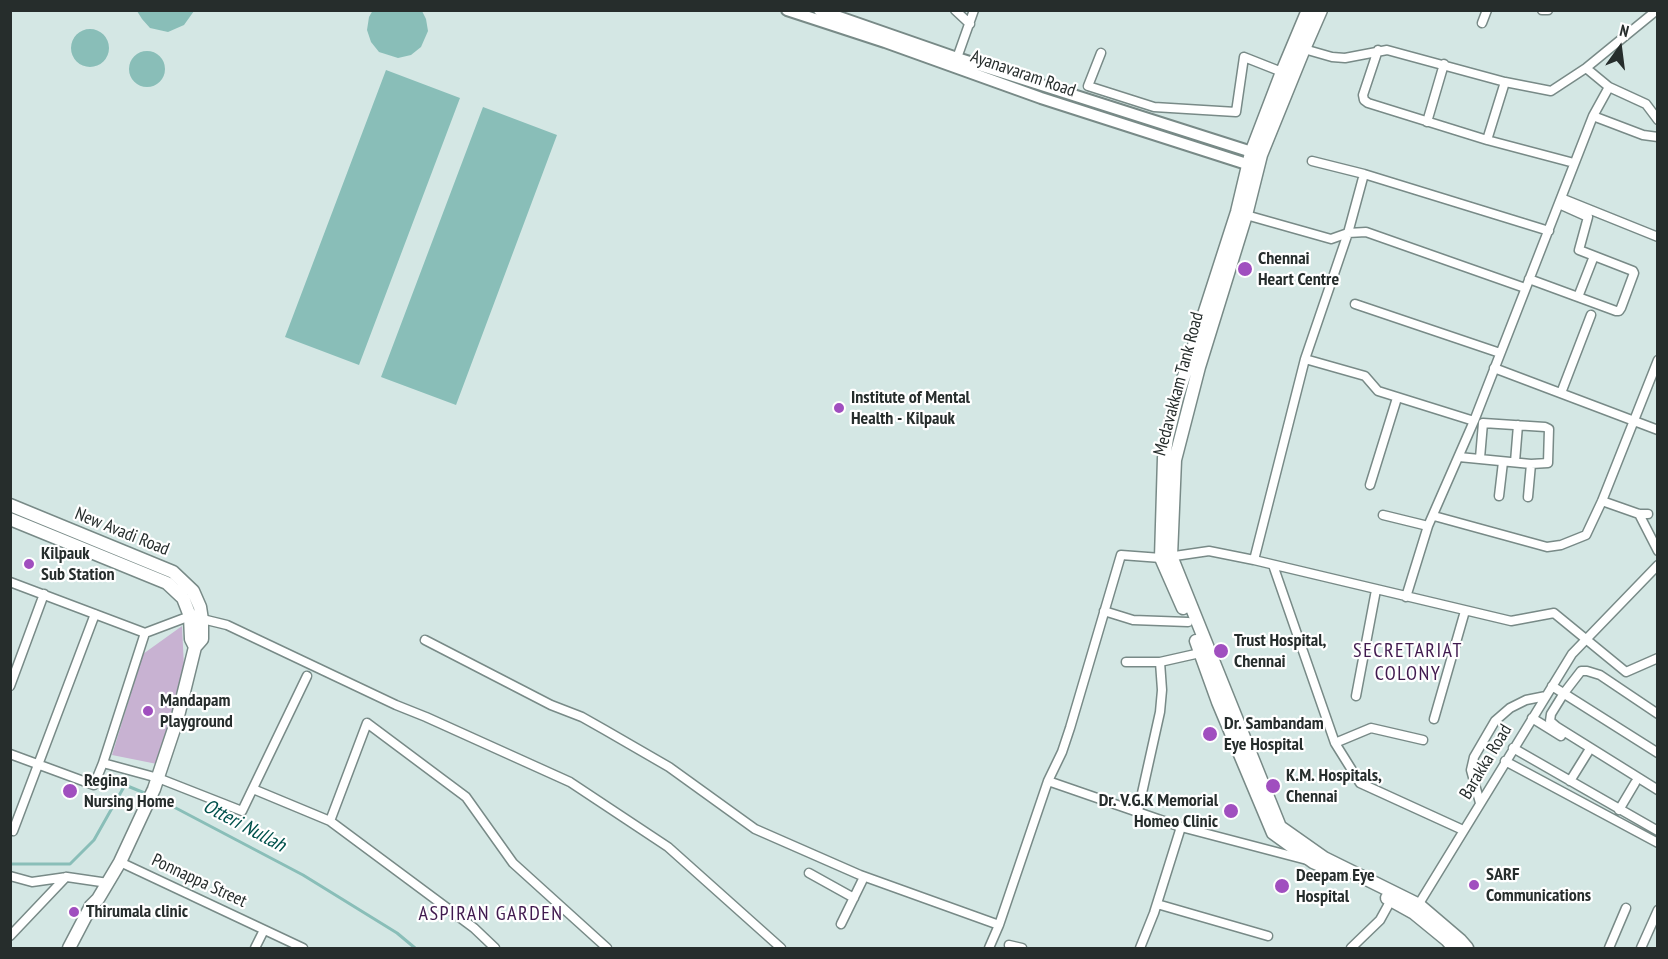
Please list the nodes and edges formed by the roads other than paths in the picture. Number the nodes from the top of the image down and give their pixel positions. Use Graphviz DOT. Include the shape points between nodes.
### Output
graph roads {
  1 [pos="787,10"];
  2 [pos="819,10"];
  3 [pos="955,10"];
  4 [pos="974,10"];
  5 [pos="1308,10"];
  6 [pos="1322,10"];
  7 [pos="1487,10"];
  8 [pos="1542,10"];
  9 [pos="1548,10"];
  10 [pos="1657,10"];
  11 [pos="1482,23"];
  12 [pos="970,24"];
  13 [pos="1304,49"];
  14 [pos="1378,50"];
  15 [pos="1101,52"];
  16 [pos="957,58"];
  17 [pos="1444,64"];
  18 [pos="1586,68"];
  19 [pos="1282,72"];
  20 [pos="1505,82"];
  21 [pos="1609,87"];
  22 [pos="1593,116"];
  23 [pos="1658,120"];
  24 [pos="1427,122"];
  25 [pos="1658,137"];
  26 [pos="1486,140"];
  27 [pos="1255,160"];
  28 [pos="1312,161"];
  29 [pos="1574,163"];
  30 [pos="1364,174"];
  31 [pos="1560,201"];
  32 [pos="1246,215"];
  33 [pos="1549,231"];
  34 [pos="1348,233"];
  35 [pos="1658,237"];
  36 [pos="1594,256"];
  37 [pos="1529,279"];
  38 [pos="1525,288"];
  39 [pos="1578,297"];
  40 [pos="1355,304"];
  41 [pos="1591,315"];
  42 [pos="1500,353"];
  43 [pos="1305,358"];
  44 [pos="1658,360"];
  45 [pos="1494,368"];
  46 [pos="1561,393"];
  47 [pos="1396,398"];
  48 [pos="1474,421"];
  49 [pos="1635,421"];
  50 [pos="1518,425"];
  51 [pos="1658,430"];
  52 [pos="1459,457"];
  53 [pos="1480,458"];
  54 [pos="1503,462"];
  55 [pos="1515,462"];
  56 [pos="1531,464"];
  57 [pos="1370,485"];
  58 [pos="1499,496"];
  59 [pos="1528,497"];
  60 [pos="1602,501"];
  61 [pos="10,505"];
  62 [pos="1383,515"];
  63 [pos="1434,516"];
  64 [pos="10,519"];
  65 [pos="1428,526"];
  66 [pos="1658,551"];
  67 [pos="1166,557"];
  68 [pos="1254,560"];
  69 [pos="1273,565"];
  70 [pos="1658,565"];
  71 [pos="10,582"];
  72 [pos="1376,590"];
  73 [pos="44,594"];
  74 [pos="1406,597"];
  75 [pos="1104,611"];
  76 [pos="1465,611"];
  77 [pos="95,614"];
  78 [pos="196,618"];
  79 [pos="1188,622"];
  80 [pos="146,633"];
  81 [pos="425,640"];
  82 [pos="1586,640"];
  83 [pos="1200,653"];
  84 [pos="1658,658"];
  85 [pos="1126,662"];
  86 [pos="1160,662"];
  87 [pos="307,676"];
  88 [pos="10,686"];
  89 [pos="1552,686"];
  90 [pos="1564,693"];
  91 [pos="1356,696"];
  92 [pos="1546,696"];
  93 [pos="1658,714"];
  94 [pos="1532,718"];
  95 [pos="1434,719"];
  96 [pos="1423,740"];
  97 [pos="1335,743"];
  98 [pos="1513,748"];
  99 [pos="1588,752"];
  100 [pos="1658,753"];
  101 [pos="10,754"];
  102 [pos="1506,761"];
  103 [pos="103,763"];
  104 [pos="40,765"];
  105 [pos="1570,781"];
  106 [pos="1048,782"];
  107 [pos="1635,783"];
  108 [pos="156,784"];
  109 [pos="253,789"];
  110 [pos="1658,790"];
  111 [pos="1658,797"];
  112 [pos="1480,803"];
  113 [pos="1619,810"];
  114 [pos="1138,811"];
  115 [pos="330,821"];
  116 [pos="1181,827"];
  117 [pos="1463,830"];
  118 [pos="14,831"];
  119 [pos="1658,831"];
  120 [pos="1658,843"];
  121 [pos="120,862"];
  122 [pos="1313,862"];
  123 [pos="809,873"];
  124 [pos="10,876"];
  125 [pos="67,877"];
  126 [pos="864,877"];
  127 [pos="108,883"];
  128 [pos="854,898"];
  129 [pos="98,899"];
  130 [pos="1391,900"];
  131 [pos="1157,904"];
  132 [pos="1626,908"];
  133 [pos="1417,909"];
  134 [pos="1658,910"];
  135 [pos="841,924"];
  136 [pos="999,925"];
  137 [pos="264,930"];
  138 [pos="10,936"];
  139 [pos="1268,936"];
  140 [pos="1009,945"];
  141 [pos="69,948"];
  142 [pos="78,948"];
  143 [pos="255,948"];
  144 [pos="303,948"];
  145 [pos="495,948"];
  146 [pos="607,948"];
  147 [pos="781,948"];
  148 [pos="989,948"];
  149 [pos="1022,948"];
  150 [pos="1140,948"];
  151 [pos="1350,948"];
  152 [pos="1454,948"];
  153 [pos="1467,948"];
  154 [pos="1609,948"];
  155 [pos="1641,948"];
  1 -- 27 [label="street, Ayanavaram Road" via="1041,98"];
  2 -- 16 [label="street, Ayanavaram Road"];
  3 -- 12 [label="street"];
  4 -- 12 [label="street"];
  5 -- 19 [label="main road, Medavakkam Tank Road"];
  6 -- 13 [label="main road, Medavakkam Tank Road"];
  7 -- 11 [label="street"];
  8 -- 9 [label="street"];
  10 -- 18 [label="street"];
  12 -- 16 [label="street"];
  13 -- 14 [label="street" via="1345,58"];
  13 -- 27 [label="main road, Medavakkam Tank Road"];
  14 -- 17 [label="street"];
  14 -- 24 [label="street" via="1364,100"];
  15 -- 19 [label="street" via="1088,86 1154,107 1236,112 1244,57"];
  16 -- 27 [label="street, Ayanavaram Road"];
  17 -- 20 [label="street"];
  17 -- 24 [label="street"];
  18 -- 20 [label="street" via="1551,91"];
  18 -- 21 [label="street"];
  19 -- 27 [label="main road, Medavakkam Tank Road"];
  20 -- 26 [label="street"];
  21 -- 22 [label="street"];
  21 -- 23 [label="street" via="1646,104"];
  22 -- 25 [label="street"];
  22 -- 29 [label="street"];
  24 -- 26 [label="street"];
  26 -- 29 [label="street"];
  27 -- 32 [label="main road, Medavakkam Tank Road"];
  27 -- 67 [label="main road, Medavakkam Tank Road" via="1167,438"];
  28 -- 30 [label="street"];
  29 -- 31 [label="street"];
  30 -- 33 [label="street"];
  30 -- 34 [label="street"];
  31 -- 33 [label="street"];
  31 -- 35 [label="street"];
  31 -- 36 [label="street" via="1588,217 1578,248"];
  32 -- 34 [label="street" via="1331,239"];
  32 -- 67 [label="main road, Medavakkam Tank Road" via="1175,460"];
  33 -- 37 [label="street"];
  34 -- 38 [label="street" via="1366,232"];
  34 -- 43 [label="street"];
  36 -- 39 [label="street"];
  36 -- 39 [label="street" via="1633,271 1621,308 1616,311"];
  37 -- 38 [label="street"];
  37 -- 39 [label="street"];
  38 -- 42 [label="street"];
  40 -- 42 [label="street"];
  41 -- 46 [label="street"];
  42 -- 45 [label="street"];
  43 -- 47 [label="street" via="1365,376 1378,391"];
  43 -- 68 [label="street"];
  44 -- 49 [label="street"];
  45 -- 46 [label="street"];
  45 -- 48 [label="street"];
  46 -- 49 [label="street"];
  47 -- 48 [label="street"];
  47 -- 57 [label="street"];
  48 -- 52 [label="street"];
  49 -- 51 [label="street"];
  49 -- 60 [label="street"];
  50 -- 53 [label="street" via="1483,423"];
  50 -- 55 [label="street"];
  50 -- 56 [label="street" via="1545,427 1550,433 1548,464"];
  52 -- 53 [label="street"];
  52 -- 63 [label="street"];
  53 -- 54 [label="street"];
  54 -- 55 [label="street"];
  54 -- 58 [label="street"];
  55 -- 56 [label="street"];
  56 -- 59 [label="street"];
  60 -- 63 [label="street" via="1586,535 1554,547"];
  60 -- 66 [label="street" via="1643,514"];
  61 -- 78 [label="main road, New Avadi Road" via="172,572 193,591 200,607"];
  62 -- 65 [label="street"];
  63 -- 65 [label="street"];
  64 -- 78 [label="main road, New Avadi Road" via="167,584 183,598"];
  65 -- 74 [label="street"];
  67 -- 68 [label="street" via="1209,551"];
  67 -- 75 [label="street" via="1121,555"];
  67 -- 79 [label="main road, Medavakkam Tank Road"];
  67 -- 133 [label="main road, Medavakkam Tank Road" via="1280,827 1324,858"];
  68 -- 69 [label="street"];
  69 -- 72 [label="street"];
  69 -- 97 [label="street"];
  70 -- 82 [label="street, Barakka Road"];
  71 -- 73 [label="street"];
  72 -- 74 [label="street"];
  72 -- 91 [label="street"];
  73 -- 77 [label="street"];
  73 -- 88 [label="street"];
  74 -- 76 [label="street"];
  75 -- 79 [label="street" via="1133,620"];
  75 -- 106 [label="street" via="1067,736"];
  76 -- 82 [label="street" via="1511,621 1554,613"];
  76 -- 95 [label="street"];
  77 -- 80 [label="street"];
  77 -- 104 [label="street"];
  78 -- 80 [label="street"];
  78 -- 108 [label="main road, New Avadi Road" via="191,639 195,647"];
  78 -- 147 [label="street" via="227,625 570,782 668,847"];
  79 -- 83 [label="main road, Medavakkam Tank Road"];
  80 -- 103 [label="street"];
  81 -- 126 [label="street" via="605,729 669,767 755,829"];
  82 -- 84 [label="street" via="1626,672"];
  82 -- 89 [label="street, Barakka Road"];
  83 -- 86 [label="street"];
  83 -- 122 [label="main road, Medavakkam Tank Road" via="1273,833"];
  85 -- 86 [label="street"];
  86 -- 114 [label="street" via="1160,712"];
  87 -- 109 [label="street"];
  89 -- 90 [label="street"];
  89 -- 92 [label="street, Barakka Road"];
  90 -- 93 [label="street" via="1581,671 1587,671 1600,675"];
  90 -- 100 [label="street"];
  90 -- 110 [label="street" via="1550,720"];
  92 -- 94 [label="street, Barakka Road"];
  92 -- 112 [label="street" via="1526,700 1495,721 1474,757 1472,770"];
  94 -- 98 [label="street, Barakka Road"];
  94 -- 99 [label="street"];
  96 -- 97 [label="street" via="1371,728"];
  97 -- 117 [label="street" via="1360,783"];
  98 -- 102 [label="street, Barakka Road"];
  98 -- 105 [label="street"];
  99 -- 105 [label="street"];
  99 -- 107 [label="street"];
  101 -- 104 [label="street"];
  102 -- 112 [label="street, Barakka Road"];
  102 -- 120 [label="street"];
  103 -- 104 [label="street" via="94,785"];
  103 -- 108 [label="street"];
  104 -- 118 [label="street"];
  105 -- 113 [label="street"];
  106 -- 114 [label="street"];
  106 -- 136 [label="street"];
  107 -- 111 [label="street"];
  107 -- 113 [label="street"];
  108 -- 109 [label="street" via="242,811"];
  108 -- 121 [label="main road, New Avadi Road"];
  109 -- 115 [label="street"];
  112 -- 117 [label="street, Barakka Road"];
  113 -- 119 [label="street"];
  114 -- 116 [label="street"];
  115 -- 145 [label="street" via="474,928"];
  115 -- 146 [label="street" via="367,723 466,797 513,863"];
  116 -- 122 [label="street"];
  116 -- 131 [label="street"];
  117 -- 133 [label="street, Barakka Road"];
  121 -- 127 [label="main road, New Avadi Road"];
  121 -- 137 [label="street, Ponnappa Street"];
  122 -- 130 [label="main road, Medavakkam Tank Road"];
  123 -- 128 [label="street"];
  124 -- 125 [label="street" via="32,882"];
  125 -- 127 [label="street"];
  125 -- 138 [label="street"];
  126 -- 128 [label="street"];
  126 -- 136 [label="street"];
  127 -- 129 [label="main road, New Avadi Road"];
  128 -- 135 [label="street"];
  129 -- 141 [label="main road, New Avadi Road"];
  129 -- 142 [label="main road, New Avadi Road"];
  130 -- 133 [label="main road, Medavakkam Tank Road"];
  130 -- 151 [label="street" via="1380,920"];
  131 -- 139 [label="street"];
  131 -- 150 [label="street"];
  132 -- 154 [label="street"];
  133 -- 152 [label="main road, Medavakkam Tank Road"];
  133 -- 153 [label="main road, Medavakkam Tank Road"];
  134 -- 155 [label="street"];
  136 -- 148 [label="street"];
  137 -- 143 [label="street"];
  137 -- 144 [label="street, Ponnappa Street"];
  140 -- 149 [label="street"];
}
